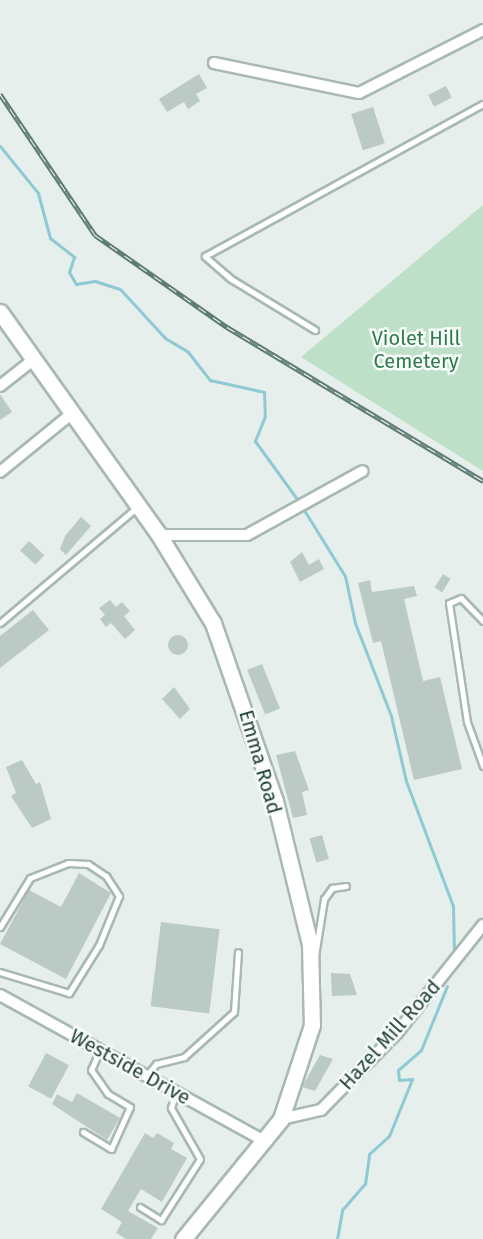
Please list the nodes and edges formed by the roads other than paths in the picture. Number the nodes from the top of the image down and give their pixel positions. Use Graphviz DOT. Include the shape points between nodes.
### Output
graph roads {
  1 [pos="483,30"];
  2 [pos="214,63"];
  3 [pos="483,104"];
  4 [pos="0,312"];
  5 [pos="315,330"];
  6 [pos="33,360"];
  7 [pos="0,386"];
  8 [pos="71,414"];
  9 [pos="363,471"];
  10 [pos="0,472"];
  11 [pos="139,506"];
  12 [pos="159,535"];
  13 [pos="483,621"];
  14 [pos="0,623"];
  15 [pos="483,766"];
  16 [pos="346,886"];
  17 [pos="483,926"];
  18 [pos="0,927"];
  19 [pos="238,952"];
  20 [pos="311,959"];
  21 [pos="0,972"];
  22 [pos="0,995"];
  23 [pos="100,1050"];
  24 [pos="146,1076"];
  25 [pos="176,1092"];
  26 [pos="281,1119"];
  27 [pos="83,1131"];
  28 [pos="261,1139"];
  29 [pos="140,1207"];
  30 [pos="183,1239"];
  1 -- 2 [label="street" via="359,93"];
  3 -- 5 [label="lane" via="205,256 231,279"];
  4 -- 6 [label="street, Emma Road"];
  6 -- 7 [label="street"];
  6 -- 8 [label="street, Emma Road"];
  8 -- 10 [label="street"];
  8 -- 11 [label="street, Emma Road"];
  9 -- 12 [label="street" via="247,535"];
  11 -- 12 [label="street, Emma Road"];
  11 -- 14 [label="lane"];
  12 -- 20 [label="street, Emma Road" via="213,623 238,685 274,801"];
  13 -- 15 [label="lane" via="461,598 448,603 466,722"];
  16 -- 20 [label="lane" via="327,892 320,945"];
  17 -- 26 [label="street, Hazel Mill Road" via="397,1033 321,1110"];
  18 -- 21 [label="lane" via="30,878 68,863 88,864 106,876 118,896 99,945 69,993"];
  19 -- 24 [label="lane" via="234,1011 184,1057 156,1064"];
  20 -- 26 [label="street, Emma Road" via="312,1025"];
  22 -- 23 [label="street, Westside Drive"];
  23 -- 24 [label="street, Westside Drive"];
  23 -- 27 [label="lane" via="91,1070 108,1094 130,1107 111,1149"];
  24 -- 25 [label="street, Westside Drive"];
  25 -- 28 [label="street, Westside Drive"];
  25 -- 29 [label="lane" via="171,1108 200,1159 161,1220"];
  26 -- 28 [label="street, Emma Road"];
  28 -- 30 [label="street, Emma Road"];
}
